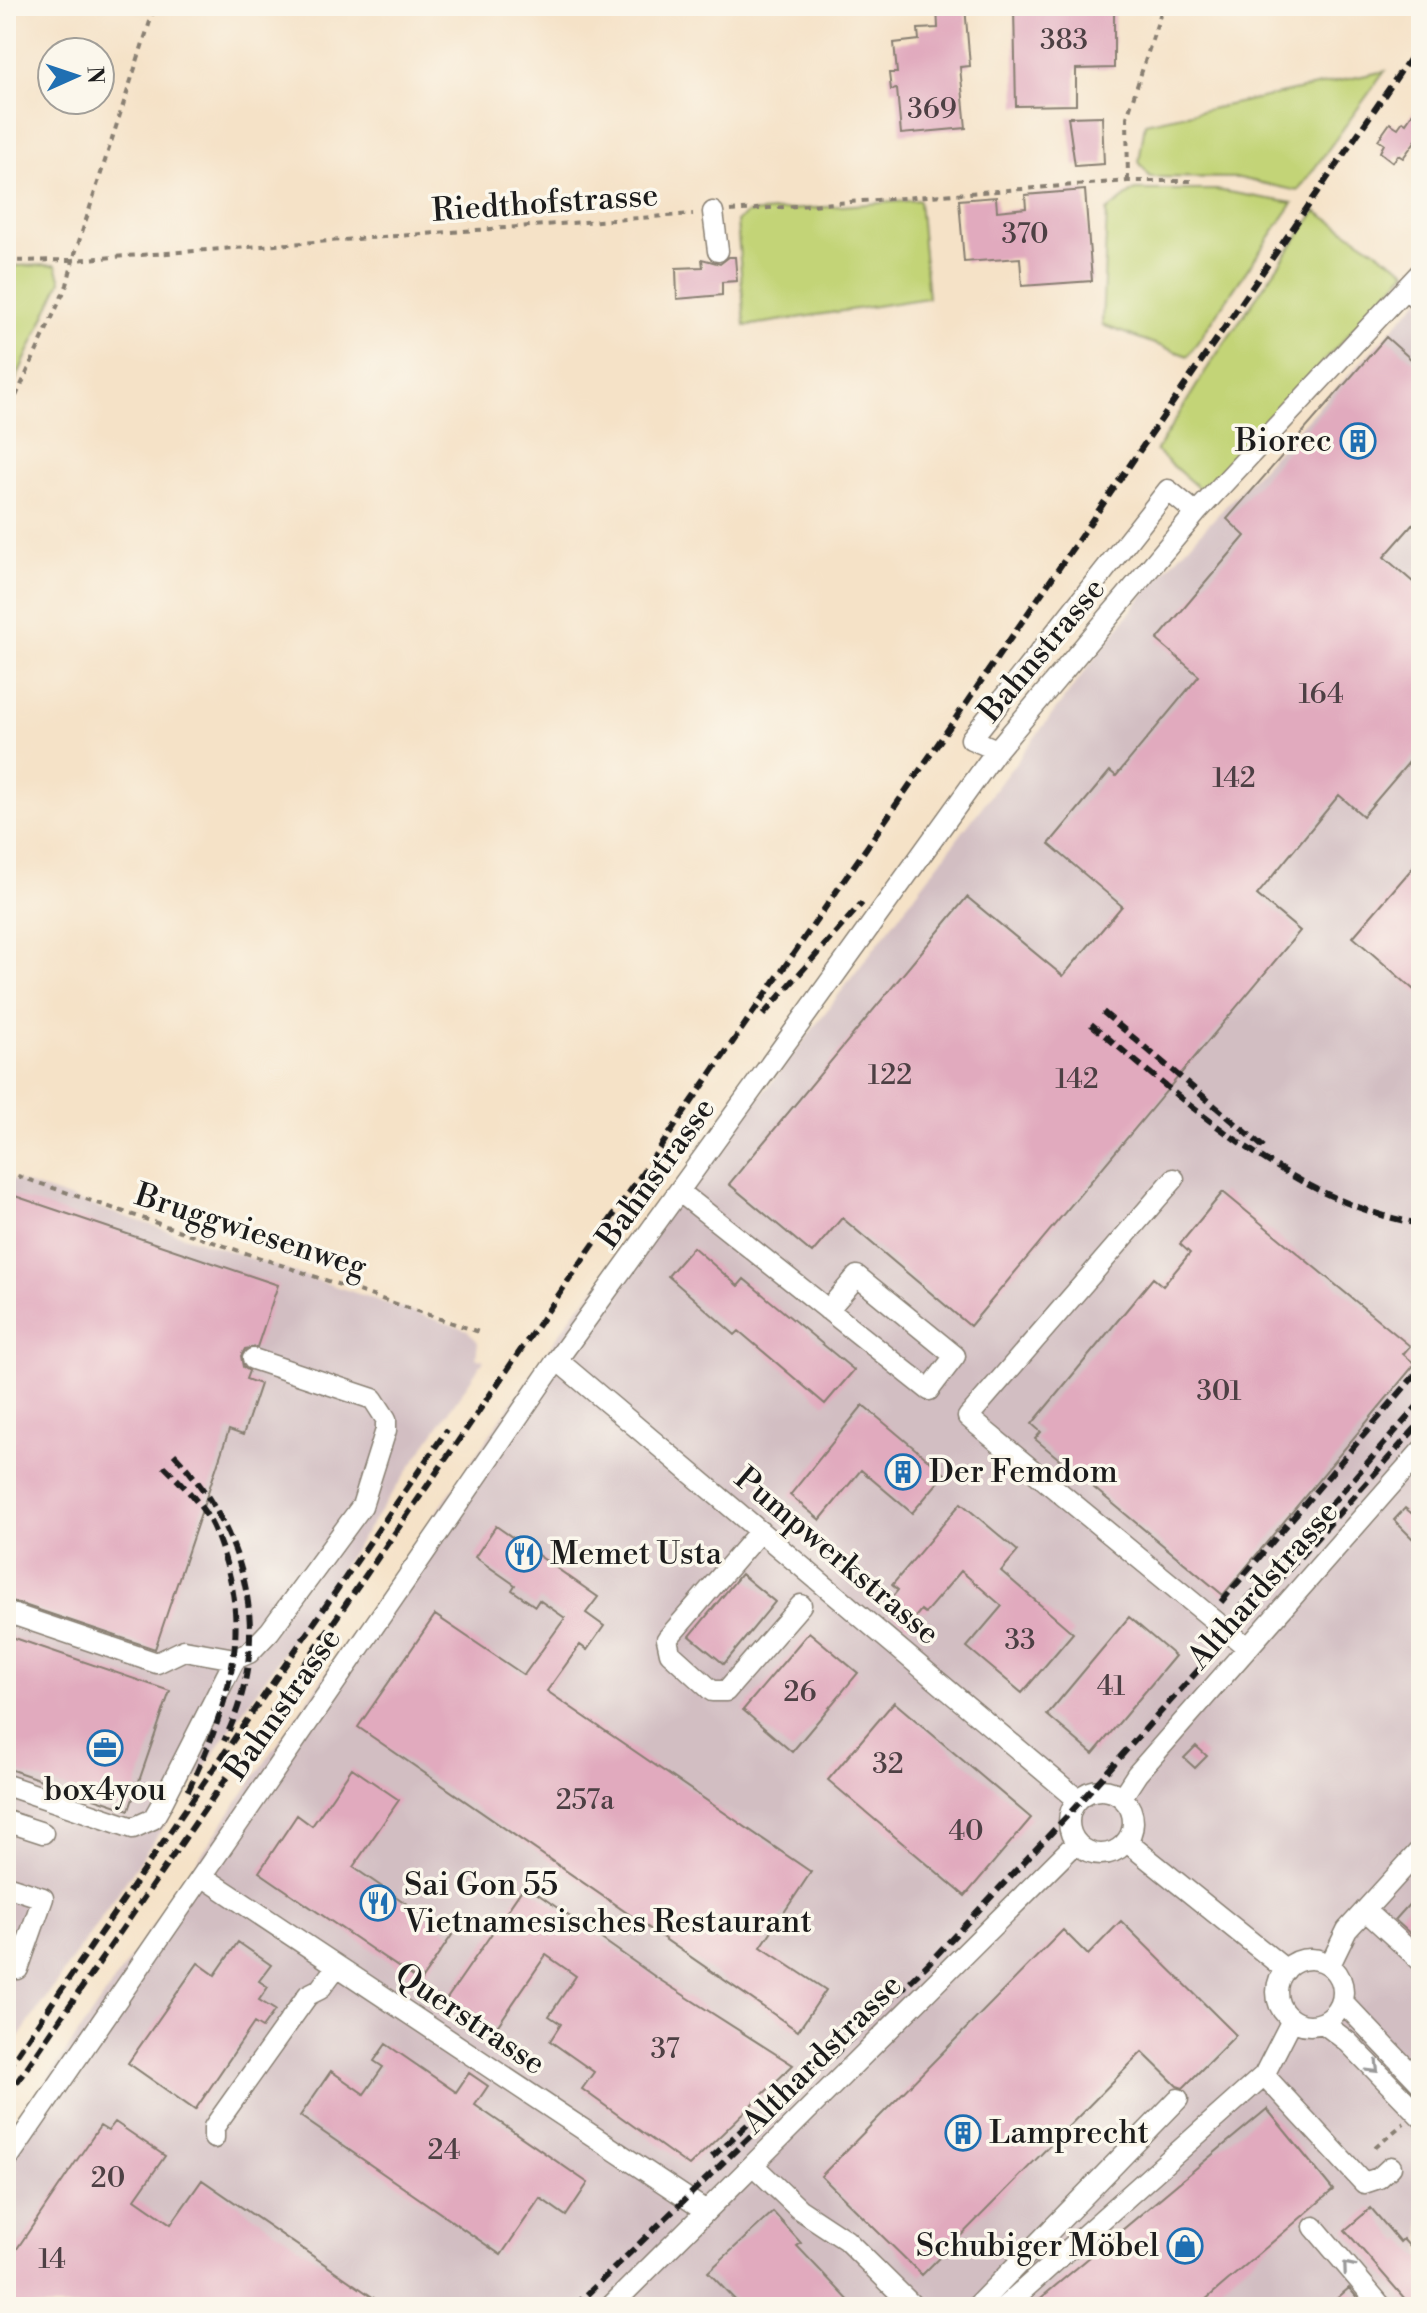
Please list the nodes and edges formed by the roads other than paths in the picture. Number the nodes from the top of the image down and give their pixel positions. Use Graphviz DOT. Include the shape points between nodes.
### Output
graph roads {
  1 [pos="713,212"];
  2 [pos="718,251"];
  3 [pos="1421,272"];
  4 [pos="1406,288"];
  5 [pos="1421,303"];
  6 [pos="1196,513"];
  7 [pos="997,750"];
  8 [pos="1174,1179"];
  9 [pos="680,1192"];
  10 [pos="828,1310"];
  11 [pos="253,1359"];
  12 [pos="557,1360"];
  13 [pos="1421,1451"];
  14 [pos="760,1531"];
  15 [pos="801,1605"];
  16 [pos="6,1612"];
  17 [pos="1248,1648"];
  18 [pos="235,1659"];
  19 [pos="6,1785"];
  20 [pos="1122,1797"];
  21 [pos="1077,1799"];
  22 [pos="6,1821"];
  23 [pos="43,1833"];
  24 [pos="1127,1842"];
  25 [pos="1076,1843"];
  26 [pos="1421,1849"];
  27 [pos="202,1876"];
  28 [pos="6,1886"];
  29 [pos="1365,1910"];
  30 [pos="1421,1961"];
  31 [pos="1330,1965"];
  32 [pos="337,1966"];
  33 [pos="12,1967"];
  34 [pos="1286,1970"];
  35 [pos="1342,2001"];
  36 [pos="1292,2020"];
  37 [pos="1323,2023"];
  38 [pos="1264,2075"];
  39 [pos="1421,2084"];
  40 [pos="1178,2099"];
  41 [pos="1414,2119"];
  42 [pos="214,2138"];
  43 [pos="6,2161"];
  44 [pos="753,2165"];
  45 [pos="1391,2167"];
  46 [pos="706,2211"];
  47 [pos="1314,2227"];
  48 [pos="618,2304"];
  49 [pos="914,2307"];
  50 [pos="976,2307"];
  51 [pos="1004,2307"];
  52 [pos="1382,2307"];
  1 -- 2 [label="street"];
  3 -- 4 [label="street, Bahnstrasse"];
  4 -- 5 [label="street"];
  4 -- 6 [label="street, Bahnstrasse"];
  6 -- 7 [label="street, Bahnstrasse"];
  6 -- 7 [label="street" via="1168,490 971,739"];
  7 -- 9 [label="street, Bahnstrasse"];
  8 -- 17 [label="street" via="968,1417"];
  9 -- 10 [label="street"];
  9 -- 12 [label="street, Bahnstrasse"];
  10 -- 10 [label="street" via="929,1390 955,1356 857,1276"];
  11 -- 18 [label="street" via="373,1399 386,1419 386,1430 362,1506 270,1631 249,1653"];
  12 -- 14 [label="street, Pumpwerkstrasse"];
  12 -- 27 [label="street, Bahnstrasse"];
  13 -- 17 [label="street, Althardstrasse"];
  14 -- 15 [label="street" via="667,1639 670,1653 712,1691 726,1691"];
  14 -- 21 [label="street, Pumpwerkstrasse"];
  16 -- 18 [label="street" via="157,1663 184,1650"];
  17 -- 20 [label="street, Althardstrasse"];
  18 -- 19 [label="street" via="161,1805 144,1826 133,1828"];
  20 -- 21 [label="street" via="1098,1789"];
  20 -- 24 [label="street" via="1133,1814"];
  21 -- 25 [label="street" via="1069,1824"];
  22 -- 23 [label="street"];
  24 -- 25 [label="street" via="1101,1854"];
  24 -- 34 [label="street"];
  25 -- 44 [label="street, Althardstrasse"];
  26 -- 29 [label="street"];
  27 -- 32 [label="street, Querstrasse"];
  27 -- 43 [label="street, Bahnstrasse"];
  28 -- 33 [label="street" via="43,1898"];
  29 -- 30 [label="street"];
  29 -- 31 [label="street" via="1339,1941"];
  31 -- 34 [label="street" via="1307,1959"];
  31 -- 35 [label="street" via="1342,1981"];
  32 -- 42 [label="street" via="299,2007 214,2127"];
  32 -- 46 [label="street, Querstrasse"];
  34 -- 36 [label="street" via="1277,1991"];
  35 -- 37 [label="street"];
  35 -- 39 [label="street"];
  36 -- 37 [label="street"];
  36 -- 38 [label="street"];
  37 -- 41 [label="street, one-way" via="1348,2042"];
  38 -- 45 [label="street" via="1364,2183"];
  38 -- 51 [label="street"];
  40 -- 50 [label="street"];
  44 -- 46 [label="street, Althardstrasse"];
  44 -- 49 [label="street" via="799,2209 846,2240"];
  46 -- 48 [label="street, Althardstrasse"];
  52 -- 47 [label="street, one-way"];
}
